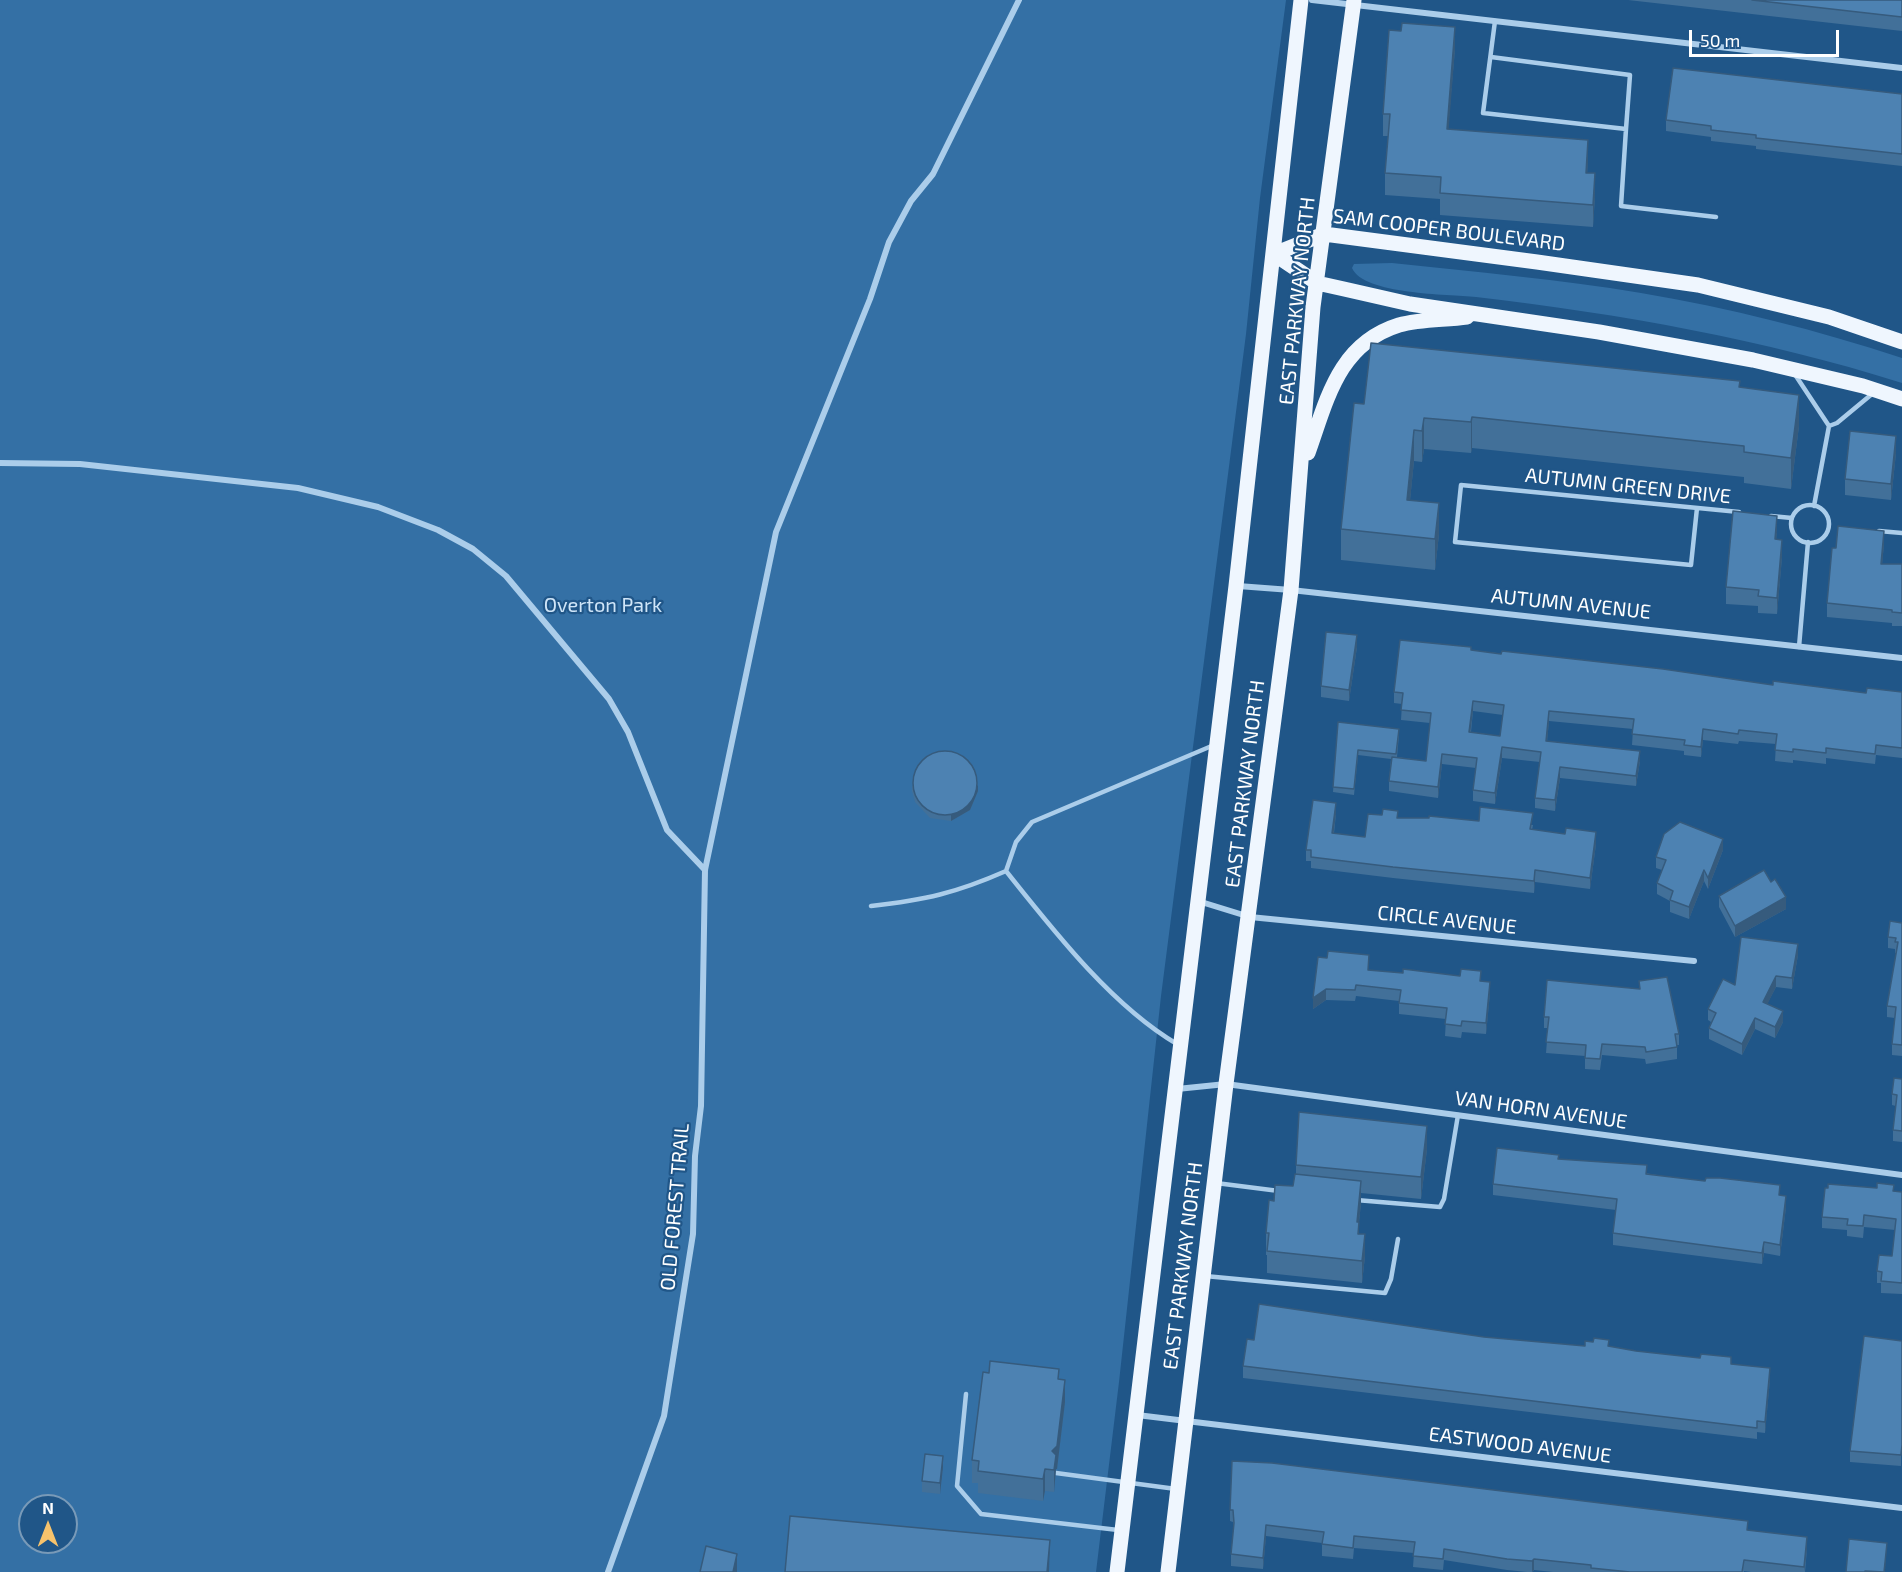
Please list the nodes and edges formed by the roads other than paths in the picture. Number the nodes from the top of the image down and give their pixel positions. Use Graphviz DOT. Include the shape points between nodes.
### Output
graph roads {
  1 [pos="1019,0"];
  2 [pos="1301,0"];
  3 [pos="1312,0"];
  4 [pos="1353,2"];
  5 [pos="1495,21"];
  6 [pos="1491,57"];
  7 [pos="1902,68"];
  8 [pos="1626,129"];
  9 [pos="1716,217"];
  10 [pos="1324,234"];
  11 [pos="1274,254"];
  12 [pos="1317,282"];
  13 [pos="1488,315"];
  14 [pos="1902,342"];
  15 [pos="1791,369"];
  16 [pos="1877,390"];
  17 [pos="1902,399"];
  18 [pos="1829,426"];
  19 [pos="0,463"];
  20 [pos="1301,473"];
  21 [pos="1814,506"];
  22 [pos="1697,508"];
  23 [pos="1744,513"];
  24 [pos="1768,515"];
  25 [pos="1792,518"];
  26 [pos="1829,526"];
  27 [pos="1839,527"];
  28 [pos="1871,530"];
  29 [pos="1902,533"];
  30 [pos="1808,542"];
  31 [pos="1236,586"];
  32 [pos="1291,590"];
  33 [pos="1799,647"];
  34 [pos="1902,658"];
  35 [pos="1216,744"];
  36 [pos="705,870"];
  37 [pos="1006,871"];
  38 [pos="1197,901"];
  39 [pos="870,906"];
  40 [pos="1250,916"];
  41 [pos="1694,961"];
  42 [pos="1180,1046"];
  43 [pos="1226,1084"];
  44 [pos="1174,1089"];
  45 [pos="1458,1115"];
  46 [pos="1902,1175"];
  47 [pos="1214,1183"];
  48 [pos="1287,1191"];
  49 [pos="1345,1198"];
  50 [pos="1398,1239"];
  51 [pos="1202,1275"];
  52 [pos="966,1394"];
  53 [pos="1134,1414"];
  54 [pos="1185,1421"];
  55 [pos="1056,1473"];
  56 [pos="1126,1483"];
  57 [pos="1178,1489"];
  58 [pos="1902,1508"];
  59 [pos="1121,1530"];
  60 [pos="608,1572"];
  61 [pos="1117,1572"];
  62 [pos="1168,1572"];
  1 -- 36 [label="street, OLD FOREST TRAIL" via="933,174 911,201 888,242 870,299 776,532"];
  2 -- 11 [label="main road, EAST PARKWAY NORTH"];
  3 -- 4 [label="street"];
  4 -- 5 [label="street"];
  4 -- 10 [label="main road, EAST PARKWAY NORTH"];
  5 -- 6 [label="lane"];
  5 -- 7 [label="street"];
  6 -- 8 [label="lane" via="1630,75"];
  6 -- 8 [label="lane" via="1484,112"];
  8 -- 9 [label="lane" via="1621,206"];
  10 -- 11 [label="main road, SAM COOPER BOULEVARD"];
  10 -- 12 [label="main road, EAST PARKWAY NORTH"];
  10 -- 14 [label="main road, SAM COOPER BOULEVARD" via="1698,285 1829,317"];
  11 -- 12 [label="main road"];
  11 -- 31 [label="main road, EAST PARKWAY NORTH"];
  12 -- 13 [label="main road" via="1410,304"];
  12 -- 20 [label="main road, EAST PARKWAY NORTH"];
  13 -- 15 [label="main road"];
  13 -- 20 [label="main road" via="1400,325 1368,338 1346,360 1330,391"];
  15 -- 16 [label="main road"];
  15 -- 18 [label="lane"];
  16 -- 17 [label="main road"];
  16 -- 18 [label="lane"];
  18 -- 21 [label="lane"];
  19 -- 36 [label="street" via="124,468 298,488 378,507 438,530 473,549 506,576 609,699 628,732 667,830"];
  20 -- 32 [label="main road, EAST PARKWAY NORTH"];
  21 -- 25 [label="lane" via="1799,508"];
  21 -- 26 [label="lane" via="1826,514"];
  22 -- 22 [label="lane, AUTUMN GREEN DRIVE" via="1691,565 1455,542 1461,485"];
  22 -- 23 [label="lane, AUTUMN GREEN DRIVE"];
  24 -- 25 [label="lane"];
  25 -- 30 [label="lane" via="1795,535"];
  26 -- 27 [label="lane"];
  26 -- 30 [label="lane" via="1823,538"];
  28 -- 29 [label="lane"];
  30 -- 33 [label="lane"];
  31 -- 32 [label="street, AUTUMN AVENUE"];
  31 -- 35 [label="main road, EAST PARKWAY NORTH"];
  32 -- 33 [label="street, AUTUMN AVENUE"];
  32 -- 40 [label="main road, EAST PARKWAY NORTH"];
  33 -- 34 [label="street, AUTUMN AVENUE"];
  35 -- 37 [label="lane" via="1032,822 1016,842"];
  35 -- 38 [label="main road, EAST PARKWAY NORTH"];
  36 -- 60 [label="street, OLD FOREST TRAIL" via="701,1106 693,1234 664,1416"];
  37 -- 39 [label="lane" via="960,891"];
  37 -- 42 [label="lane" via="1102,982 1161,1035"];
  38 -- 40 [label="street, CIRCLE AVENUE"];
  38 -- 42 [label="main road, EAST PARKWAY NORTH"];
  40 -- 41 [label="street, CIRCLE AVENUE"];
  40 -- 43 [label="main road, EAST PARKWAY NORTH"];
  42 -- 44 [label="main road, EAST PARKWAY NORTH"];
  43 -- 44 [label="street, VAN HORN AVENUE"];
  43 -- 45 [label="street, VAN HORN AVENUE"];
  43 -- 47 [label="main road, EAST PARKWAY NORTH"];
  44 -- 53 [label="main road, EAST PARKWAY NORTH"];
  45 -- 46 [label="street, VAN HORN AVENUE"];
  45 -- 49 [label="lane" via="1440,1207"];
  47 -- 48 [label="lane"];
  47 -- 51 [label="main road, EAST PARKWAY NORTH"];
  50 -- 51 [label="lane" via="1385,1293"];
  51 -- 54 [label="main road, EAST PARKWAY NORTH"];
  52 -- 59 [label="lane" via="957,1485 981,1514"];
  53 -- 54 [label="street, EASTWOOD AVENUE"];
  53 -- 56 [label="main road, EAST PARKWAY NORTH"];
  54 -- 57 [label="main road, EAST PARKWAY NORTH"];
  54 -- 58 [label="street, EASTWOOD AVENUE"];
  55 -- 56 [label="lane"];
  56 -- 57 [label="lane"];
  56 -- 59 [label="main road, EAST PARKWAY NORTH"];
  57 -- 62 [label="main road, EAST PARKWAY NORTH"];
  59 -- 61 [label="main road, EAST PARKWAY NORTH"];
}
